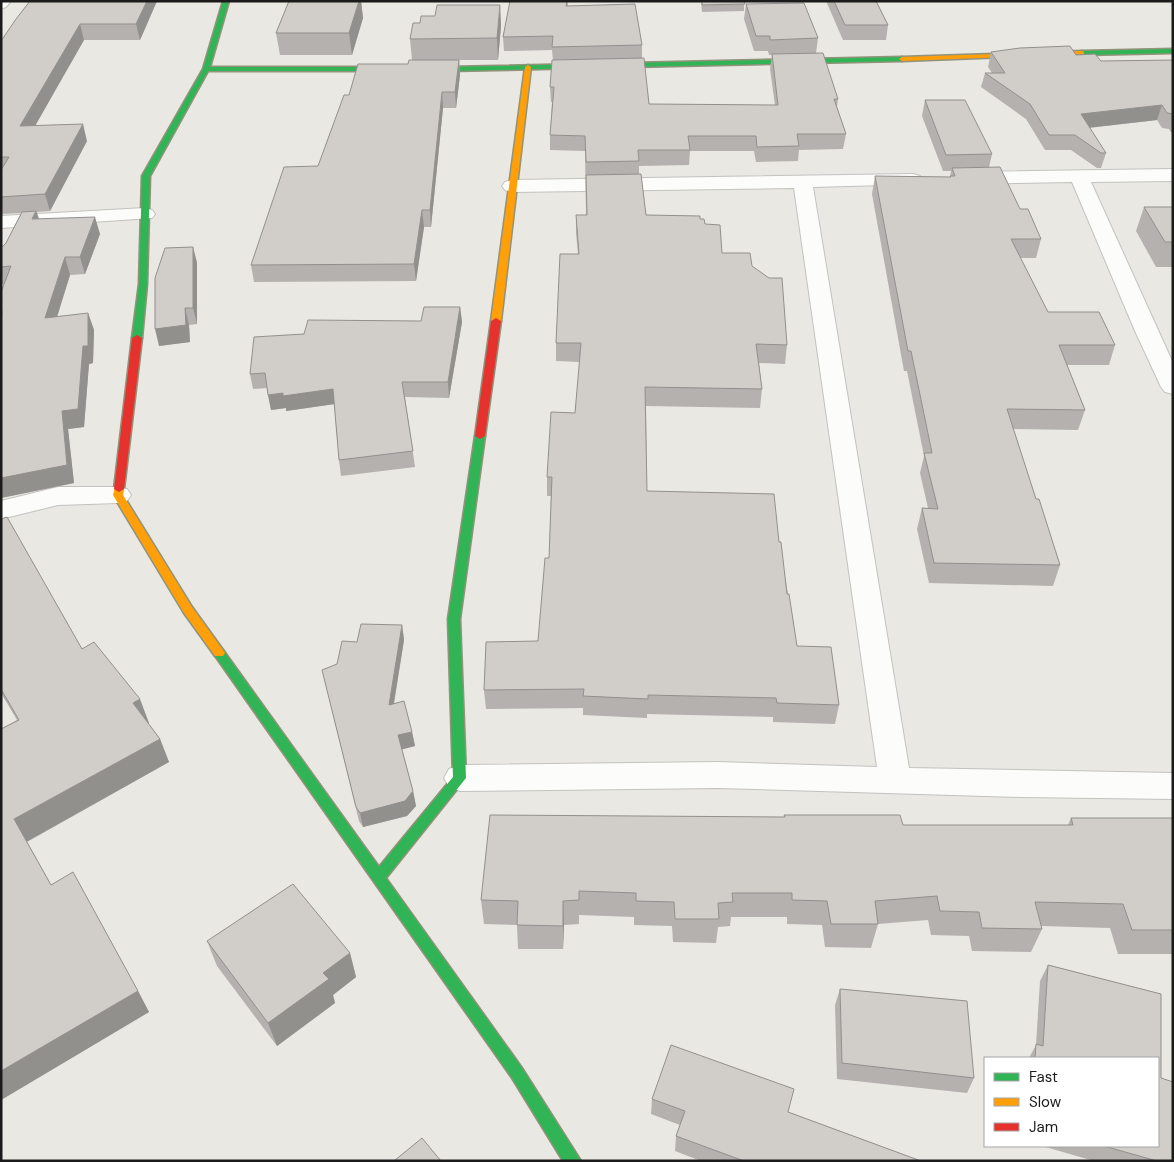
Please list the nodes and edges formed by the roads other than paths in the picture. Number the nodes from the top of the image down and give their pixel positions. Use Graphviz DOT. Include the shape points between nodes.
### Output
graph roads {
  1 [pos="226,1"];
  2 [pos="1173,51"];
  3 [pos="528,67"];
  4 [pos="206,69"];
  5 [pos="1173,175"];
  6 [pos="1079,176"];
  7 [pos="931,179"];
  8 [pos="951,179"];
  9 [pos="803,182"];
  10 [pos="512,186"];
  11 [pos="146,214"];
  12 [pos="9,230"];
  13 [pos="1173,387"];
  14 [pos="118,495"];
  15 [pos="1,510"];
  16 [pos="460,778"];
  17 [pos="895,780"];
  18 [pos="1173,786"];
  19 [pos="378,878"];
  20 [pos="573,1161"];
  1 -- 4 [label="street"];
  2 -- 3 [label="street"];
  3 -- 4 [label="street"];
  3 -- 10 [label="street"];
  4 -- 11 [label="street" via="146,176"];
  5 -- 6 [label="street"];
  6 -- 8 [label="street"];
  6 -- 13 [label="street"];
  7 -- 9 [label="street"];
  9 -- 10 [label="street"];
  9 -- 17 [label="street"];
  10 -- 16 [label="street" via="454,618"];
  11 -- 12 [label="street"];
  11 -- 14 [label="street" via="142,284"];
  14 -- 15 [label="street" via="58,496"];
  14 -- 19 [label="street" via="188,610"];
  16 -- 17 [label="street" via="718,775"];
  16 -- 19 [label="street"];
  17 -- 18 [label="street"];
  19 -- 20 [label="street" via="517,1073"];
}
